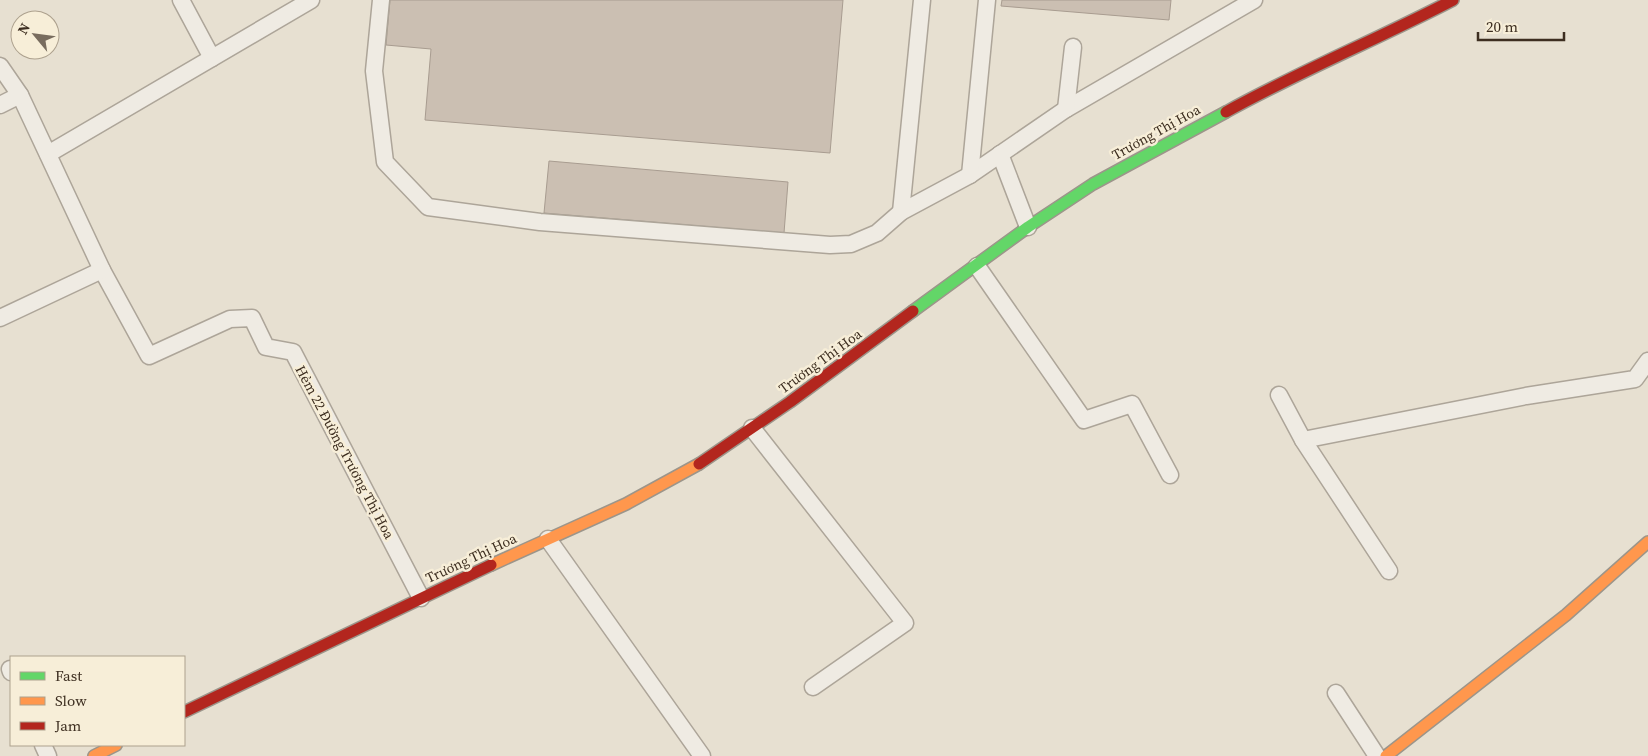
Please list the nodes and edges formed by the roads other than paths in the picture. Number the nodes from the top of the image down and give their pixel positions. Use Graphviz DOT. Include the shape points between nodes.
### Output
graph roads {
  1 [pos="181,0"];
  2 [pos="311,0"];
  3 [pos="382,0"];
  4 [pos="922,0"];
  5 [pos="987,0"];
  6 [pos="1254,0"];
  7 [pos="1454,0"];
  8 [pos="1073,47"];
  9 [pos="212,58"];
  10 [pos="0,66"];
  11 [pos="20,95"];
  12 [pos="0,105"];
  13 [pos="1066,109"];
  14 [pos="48,154"];
  15 [pos="1000,154"];
  16 [pos="970,174"];
  17 [pos="901,212"];
  18 [pos="1028,227"];
  19 [pos="977,266"];
  20 [pos="102,270"];
  21 [pos="0,318"];
  22 [pos="1648,361"];
  23 [pos="1278,395"];
  24 [pos="752,428"];
  25 [pos="1303,440"];
  26 [pos="1170,475"];
  27 [pos="548,539"];
  28 [pos="1648,542"];
  29 [pos="1389,571"];
  30 [pos="421,598"];
  31 [pos="813,687"];
  32 [pos="1336,693"];
  33 [pos="185,712"];
  34 [pos="114,746"];
  35 [pos="94,756"];
  36 [pos="702,756"];
  37 [pos="1377,756"];
  38 [pos="1386,756"];
  1 -- 9 [label="lane"];
  2 -- 9 [label="lane"];
  3 -- 17 [label="lane" via="374,71 385,162 428,207 540,222 830,245 851,244 877,233"];
  4 -- 17 [label="lane"];
  5 -- 16 [label="lane"];
  6 -- 13 [label="lane"];
  7 -- 18 [label="street, Trương Thị Hoa" via="1263,91 1092,184"];
  8 -- 13 [label="lane"];
  9 -- 14 [label="lane"];
  10 -- 11 [label="lane"];
  11 -- 12 [label="lane"];
  11 -- 14 [label="lane"];
  13 -- 15 [label="lane"];
  14 -- 20 [label="lane"];
  15 -- 16 [label="lane"];
  15 -- 18 [label="lane"];
  16 -- 17 [label="lane"];
  18 -- 19 [label="street, Trương Thị Hoa"];
  19 -- 24 [label="street, Trương Thị Hoa"];
  19 -- 26 [label="lane" via="1084,420 1132,404"];
  20 -- 21 [label="lane"];
  20 -- 30 [label="lane, Hẻm 22 Đường Trương Thị Hoa" via="149,356 230,319 252,318 266,347 293,352"];
  22 -- 25 [label="lane" via="1635,379 1526,396"];
  23 -- 25 [label="lane"];
  24 -- 27 [label="street, Trương Thị Hoa" via="651,491"];
  24 -- 31 [label="lane" via="905,623"];
  25 -- 29 [label="lane"];
  27 -- 30 [label="street, Trương Thị Hoa"];
  27 -- 36 [label="lane"];
  28 -- 38 [label="street" via="1566,615"];
  30 -- 33 [label="street, Trương Thị Hoa"];
  32 -- 37 [label="lane"];
  34 -- 35 [label="street"];
}
